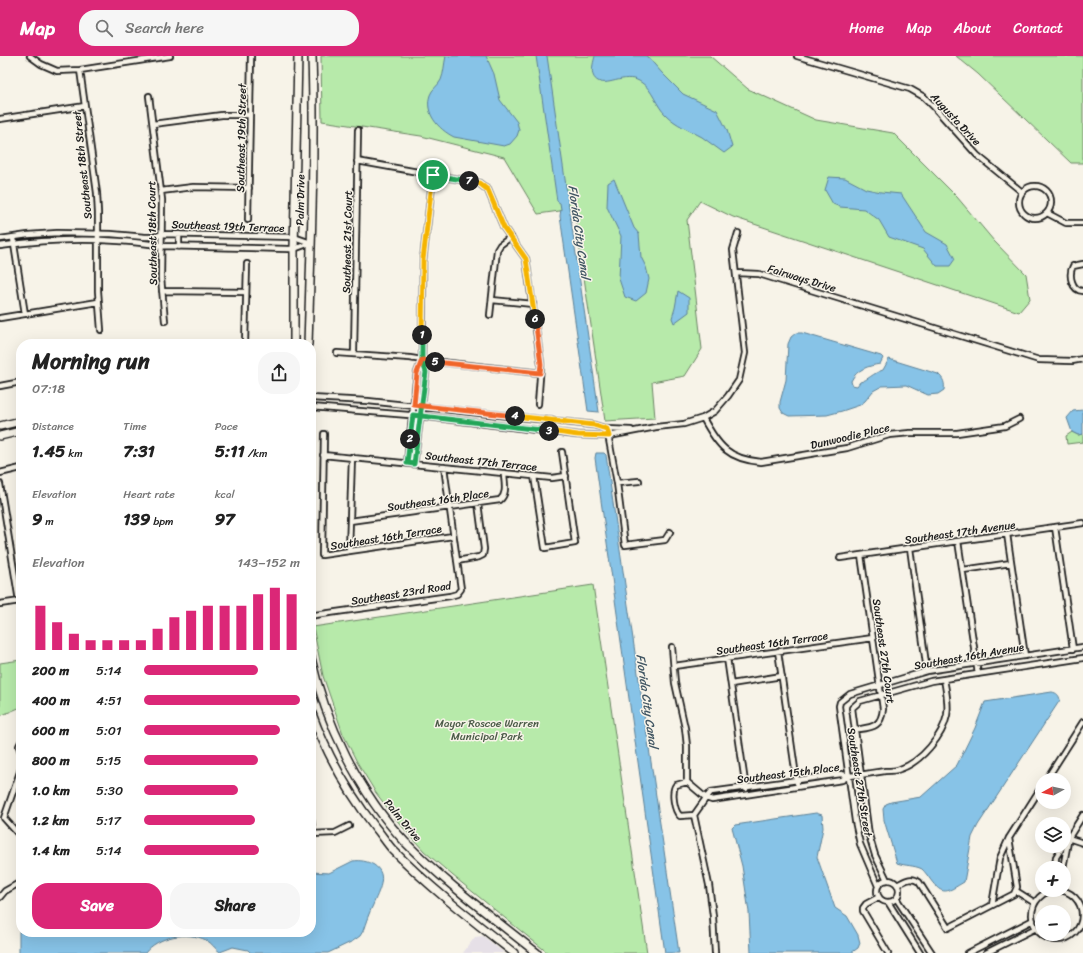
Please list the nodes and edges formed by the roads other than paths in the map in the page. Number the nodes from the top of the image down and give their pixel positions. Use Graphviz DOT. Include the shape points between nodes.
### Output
graph roads {
  1 [pos="30,56"];
  2 [pos="170,56"];
  3 [pos="251,56"];
  4 [pos="298,56"];
  5 [pos="312,56"];
  6 [pos="798,56"];
  7 [pos="80,70"];
  8 [pos="149,96"];
  9 [pos="85,106"];
  10 [pos="250,115"];
  11 [pos="0,119"];
  12 [pos="153,124"];
  13 [pos="358,130"];
  14 [pos="357,161"];
  15 [pos="433,175"];
  16 [pos="249,188"];
  17 [pos="161,191"];
  18 [pos="1022,192"];
  19 [pos="1047,212"];
  20 [pos="248,220"];
  21 [pos="1083,223"];
  22 [pos="738,233"];
  23 [pos="98,234"];
  24 [pos="162,234"];
  25 [pos="179,234"];
  26 [pos="294,237"];
  27 [pos="511,237"];
  28 [pos="13,238"];
  29 [pos="0,240"];
  30 [pos="98,240"];
  31 [pos="311,243"];
  32 [pos="14,244"];
  33 [pos="0,246"];
  34 [pos="162,246"];
  35 [pos="179,247"];
  36 [pos="294,249"];
  37 [pos="247,264"];
  38 [pos="1083,264"];
  39 [pos="736,273"];
  40 [pos="162,291"];
  41 [pos="1083,291"];
  42 [pos="246,292"];
  43 [pos="492,300"];
  44 [pos="98,302"];
  45 [pos="533,304"];
  46 [pos="25,314"];
  47 [pos="490,315"];
  48 [pos="0,318"];
  49 [pos="165,321"];
  50 [pos="101,330"];
  51 [pos="245,339"];
  52 [pos="294,339"];
  53 [pos="308,339"];
  54 [pos="337,353"];
  55 [pos="354,353"];
  56 [pos="1083,359"];
  57 [pos="422,360"];
  58 [pos="540,373"];
  59 [pos="16,383"];
  60 [pos="0,386"];
  61 [pos="316,398"];
  62 [pos="538,404"];
  63 [pos="414,405"];
  64 [pos="422,406"];
  65 [pos="316,407"];
  66 [pos="413,415"];
  67 [pos="421,416"];
  68 [pos="703,418"];
  69 [pos="1019,419"];
  70 [pos="16,422"];
  71 [pos="0,426"];
  72 [pos="607,429"];
  73 [pos="637,431"];
  74 [pos="16,432"];
  75 [pos="324,434"];
  76 [pos="0,436"];
  77 [pos="609,436"];
  78 [pos="562,452"];
  79 [pos="323,455"];
  80 [pos="352,458"];
  81 [pos="407,463"];
  82 [pos="414,464"];
  83 [pos="444,467"];
  84 [pos="16,469"];
  85 [pos="0,473"];
  86 [pos="504,473"];
  87 [pos="534,476"];
  88 [pos="566,476"];
  89 [pos="639,481"];
  90 [pos="617,483"];
  91 [pos="0,484"];
  92 [pos="478,503"];
  93 [pos="449,507"];
  94 [pos="350,522"];
  95 [pos="1083,523"];
  96 [pos="1055,527"];
  97 [pos="670,532"];
  98 [pos="1007,534"];
  99 [pos="453,536"];
  100 [pos="958,541"];
  101 [pos="910,548"];
  102 [pos="349,551"];
  103 [pos="861,555"];
  104 [pos="840,558"];
  105 [pos="457,561"];
  106 [pos="1011,562"];
  107 [pos="963,570"];
  108 [pos="16,578"];
  109 [pos="16,602"];
  110 [pos="0,604"];
  111 [pos="316,614"];
  112 [pos="873,638"];
  113 [pos="672,647"];
  114 [pos="1083,647"];
  115 [pos="1073,649"];
  116 [pos="778,651"];
  117 [pos="1025,656"];
  118 [pos="727,658"];
  119 [pos="1083,658"];
  120 [pos="976,663"];
  121 [pos="674,666"];
  122 [pos="927,671"];
  123 [pos="978,674"];
  124 [pos="782,676"];
  125 [pos="316,677"];
  126 [pos="944,679"];
  127 [pos="731,684"];
  128 [pos="880,685"];
  129 [pos="881,695"];
  130 [pos="840,702"];
  131 [pos="852,708"];
  132 [pos="1083,722"];
  133 [pos="316,723"];
  134 [pos="854,730"];
  135 [pos="1050,773"];
  136 [pos="860,775"];
  137 [pos="849,776"];
  138 [pos="796,780"];
  139 [pos="687,782"];
  140 [pos="16,783"];
  141 [pos="797,787"];
  142 [pos="746,788"];
  143 [pos="746,795"];
  144 [pos="1035,797"];
  145 [pos="706,798"];
  146 [pos="694,815"];
  147 [pos="1083,815"];
  148 [pos="349,826"];
  149 [pos="16,831"];
  150 [pos="1071,833"];
  151 [pos="316,834"];
  152 [pos="1009,838"];
  153 [pos="1071,839"];
  154 [pos="1083,843"];
  155 [pos="1059,853"];
  156 [pos="1065,853"];
  157 [pos="1056,857"];
  158 [pos="1056,861"];
  159 [pos="1064,861"];
  160 [pos="887,880"];
  161 [pos="16,885"];
  162 [pos="897,885"];
  163 [pos="878,886"];
  164 [pos="1016,891"];
  165 [pos="1071,895"];
  166 [pos="0,897"];
  167 [pos="878,897"];
  168 [pos="1040,897"];
  169 [pos="896,898"];
  170 [pos="888,902"];
  171 [pos="1035,903"];
  172 [pos="992,905"];
  173 [pos="903,908"];
  174 [pos="895,913"];
  175 [pos="1033,920"];
  176 [pos="1082,921"];
  177 [pos="1035,925"];
  178 [pos="1035,928"];
  179 [pos="1081,929"];
  180 [pos="1071,936"];
  181 [pos="514,953"];
  182 [pos="537,953"];
  183 [pos="715,953"];
  184 [pos="888,953"];
  185 [pos="920,953"];
  186 [pos="932,953"];
  187 [pos="968,953"];
  188 [pos="986,953"];
  1 -- 7 [label="street" via="56,72"];
  2 -- 7 [label="street"];
  3 -- 10 [label="street, Southeast 19th Street"];
  4 -- 26 [label="main road, Palm Drive"];
  5 -- 31 [label="main road, Palm Drive"];
  6 -- 18 [label="street, Augusta Drive" via="915,92 934,106 977,155"];
  7 -- 9 [label="street, Southeast 18th Street"];
  8 -- 12 [label="street, Southeast 18th Court"];
  9 -- 11 [label="street"];
  9 -- 23 [label="street, Southeast 18th Street" via="95,178"];
  10 -- 12 [label="street" via="222,115"];
  10 -- 16 [label="street, Southeast 19th Street"];
  12 -- 17 [label="street, Southeast 18th Court"];
  13 -- 14 [label="street, Southeast 21st Court"];
  14 -- 15 [label="street"];
  14 -- 55 [label="street, Southeast 21st Court"];
  15 -- 27 [label="street" via="479,183 488,190 504,228"];
  15 -- 57 [label="street" via="423,260"];
  16 -- 17 [label="street" via="193,187"];
  16 -- 20 [label="street, Southeast 19th Street"];
  17 -- 24 [label="street, Southeast 18th Court"];
  18 -- 19 [label="street" via="1035,186 1045,190 1050,198"];
  18 -- 19 [label="street" via="1018,202 1022,213 1038,218"];
  19 -- 21 [label="street" via="1066,223"];
  22 -- 39 [label="street" via="733,250"];
  23 -- 24 [label="street, Southeast 19th Terrace" via="154,237"];
  23 -- 28 [label="street, Southeast 19th Terrace"];
  23 -- 30 [label="street, Southeast 18th Street"];
  24 -- 25 [label="street, Southeast 19th Terrace"];
  24 -- 34 [label="street, Southeast 18th Court"];
  25 -- 26 [label="street, Southeast 19th Terrace"];
  25 -- 35 [label="street"];
  26 -- 31 [label="street, Southeast 19th Terrace"];
  26 -- 36 [label="main road, Palm Drive"];
  27 -- 43 [label="street" via="500,244 497,250"];
  27 -- 45 [label="street" via="526,259"];
  28 -- 29 [label="street, Southeast 19th Terrace"];
  28 -- 32 [label="street"];
  30 -- 32 [label="street, Southeast 19th Terrace" via="64,239"];
  30 -- 34 [label="street, Southeast 19th Terrace"];
  30 -- 44 [label="street, Southeast 18th Street"];
  31 -- 36 [label="street, Southeast 19th Terrace"];
  31 -- 53 [label="main road, Palm Drive"];
  32 -- 33 [label="street, Southeast 19th Terrace"];
  32 -- 46 [label="street"];
  34 -- 35 [label="street, Southeast 19th Terrace"];
  34 -- 40 [label="street, Southeast 18th Court"];
  35 -- 36 [label="street, Southeast 19th Terrace"];
  36 -- 52 [label="main road, Palm Drive"];
  37 -- 42 [label="street"];
  38 -- 41 [label="street" via="1073,266 1071,270 1074,288"];
  39 -- 56 [label="street, Fairways Drive" via="759,274 1039,360"];
  39 -- 68 [label="street" via="745,353 740,380 715,411"];
  40 -- 42 [label="street"];
  40 -- 49 [label="street, Southeast 18th Court"];
  42 -- 51 [label="street"];
  43 -- 45 [label="street"];
  43 -- 47 [label="street"];
  44 -- 46 [label="street"];
  44 -- 50 [label="street, Southeast 18th Street"];
  45 -- 58 [label="street"];
  46 -- 48 [label="street"];
  54 -- 55 [label="street"];
  55 -- 57 [label="street"];
  57 -- 58 [label="street"];
  57 -- 63 [label="street" via="417,373"];
  57 -- 64 [label="street" via="426,372"];
  58 -- 62 [label="street"];
  59 -- 60 [label="street"];
  61 -- 63 [label="street"];
  63 -- 64 [label="street"];
  63 -- 66 [label="street"];
  64 -- 67 [label="street"];
  64 -- 72 [label="street" via="594,425"];
  65 -- 66 [label="street"];
  66 -- 67 [label="street"];
  66 -- 81 [label="street"];
  67 -- 77 [label="street" via="578,435"];
  67 -- 82 [label="street"];
  68 -- 69 [label="street, Dunwoodie Place" via="712,435 728,453 761,462 847,448 889,435 957,433 1005,426"];
  68 -- 73 [label="street" via="684,424"];
  70 -- 71 [label="main road"];
  72 -- 73 [label="street"];
  72 -- 77 [label="street"];
  73 -- 77 [label="street"];
  74 -- 76 [label="main road"];
  75 -- 79 [label="street"];
  77 -- 90 [label="street"];
  78 -- 88 [label="street"];
  79 -- 80 [label="street, Southeast 17th Terrace"];
  79 -- 102 [label="street, Southeast 16th Terrace" via="322,555"];
  80 -- 81 [label="street, Southeast 17th Terrace"];
  80 -- 94 [label="street"];
  81 -- 82 [label="street, Southeast 17th Terrace"];
  82 -- 83 [label="street, Southeast 17th Terrace"];
  83 -- 86 [label="street, Southeast 17th Terrace"];
  83 -- 93 [label="street, Southeast 23rd Road"];
  84 -- 85 [label="street"];
  86 -- 87 [label="street, Southeast 17th Terrace"];
  86 -- 92 [label="street, Southeast 16th Place" via="504,496 500,500"];
  87 -- 88 [label="street, Southeast 17th Terrace"];
  87 -- 88 [label="street" via="546,548 575,543"];
  89 -- 90 [label="street"];
  90 -- 97 [label="street" via="625,545 665,540"];
  91 -- 108 [label="street"];
  92 -- 93 [label="street, Southeast 16th Place"];
  92 -- 105 [label="street" via="483,555"];
  93 -- 94 [label="street, Southeast 16th Place"];
  93 -- 99 [label="street, Southeast 23rd Road"];
  94 -- 102 [label="street"];
  95 -- 96 [label="street, Southeast 17th Avenue"];
  96 -- 98 [label="street, Southeast 17th Avenue"];
  96 -- 115 [label="street"];
  98 -- 100 [label="street, Southeast 17th Avenue"];
  98 -- 106 [label="street"];
  99 -- 102 [label="street, Southeast 16th Terrace"];
  99 -- 105 [label="street, Southeast 23rd Road"];
  100 -- 101 [label="street, Southeast 17th Avenue"];
  100 -- 107 [label="street"];
  101 -- 103 [label="street, Southeast 17th Avenue"];
  101 -- 122 [label="street"];
  103 -- 104 [label="street, Southeast 17th Avenue"];
  103 -- 112 [label="street, Southeast 27th Court"];
  105 -- 111 [label="street, Southeast 23rd Road" via="460,589 457,594"];
  106 -- 107 [label="street"];
  106 -- 117 [label="street"];
  107 -- 120 [label="street"];
  109 -- 110 [label="street"];
  112 -- 116 [label="street, Southeast 16th Terrace"];
  112 -- 128 [label="street, Southeast 27th Court"];
  113 -- 121 [label="street"];
  114 -- 115 [label="street, Southeast 16th Avenue"];
  115 -- 117 [label="street, Southeast 16th Avenue"];
  116 -- 118 [label="street, Southeast 16th Terrace"];
  116 -- 124 [label="street"];
  117 -- 120 [label="street, Southeast 16th Avenue"];
  118 -- 121 [label="street, Southeast 16th Terrace"];
  118 -- 127 [label="street"];
  119 -- 123 [label="street, Southeast 16th Avenue"];
  120 -- 122 [label="street, Southeast 16th Avenue"];
  120 -- 123 [label="street"];
  121 -- 139 [label="street" via="685,728"];
  122 -- 128 [label="street, Southeast 16th Avenue"];
  123 -- 126 [label="street, Southeast 16th Avenue"];
  124 -- 127 [label="street"];
  124 -- 138 [label="street"];
  125 -- 182 [label="main road, Palm Drive" via="322,699 343,750 379,810 405,841 443,878"];
  126 -- 129 [label="street, Southeast 16th Avenue"];
  126 -- 136 [label="street" via="948,704 946,716 937,738 926,752 900,769"];
  127 -- 142 [label="street"];
  128 -- 129 [label="street, Southeast 27th Court"];
  128 -- 130 [label="street, Southeast 16th Avenue" via="850,694"];
  129 -- 131 [label="street, Southeast 16th Avenue" via="860,701"];
  129 -- 134 [label="street, Southeast 27th Court" via="883,709 880,722 875,726"];
  130 -- 137 [label="street, Southeast 27th Street"];
  131 -- 134 [label="street, Southeast 27th Street"];
  132 -- 135 [label="street"];
  133 -- 181 [label="main road" via="344,781 391,848 435,890"];
  134 -- 136 [label="street, Southeast 27th Street"];
  136 -- 137 [label="street"];
  136 -- 160 [label="street, Southeast 27th Street" via="869,835"];
  137 -- 138 [label="street, Southeast 15th Place" via="841,774"];
  137 -- 141 [label="street, Southeast 15th Place" via="842,780"];
  137 -- 163 [label="street, Southeast 27th Street" via="860,844"];
  138 -- 141 [label="street"];
  138 -- 142 [label="street, Southeast 15th Place"];
  139 -- 145 [label="street"];
  139 -- 146 [label="street" via="674,787 676,810 680,816"];
  140 -- 149 [label="street" via="4,818"];
  141 -- 143 [label="street, Southeast 15th Place"];
  142 -- 143 [label="street"];
  142 -- 145 [label="street, Southeast 15th Place" via="711,792"];
  143 -- 145 [label="street, Southeast 15th Place" via="712,800"];
  144 -- 152 [label="street"];
  145 -- 146 [label="street"];
  146 -- 183 [label="street" via="709,885"];
  147 -- 150 [label="street"];
  148 -- 151 [label="street" via="335,833"];
  152 -- 164 [label="street"];
  152 -- 172 [label="street" via="1000,858"];
  153 -- 154 [label="street"];
  155 -- 157 [label="street"];
  156 -- 159 [label="street"];
  157 -- 158 [label="street"];
  157 -- 159 [label="street"];
  160 -- 162 [label="street"];
  160 -- 163 [label="street"];
  161 -- 166 [label="street"];
  162 -- 169 [label="street" via="899,892"];
  162 -- 172 [label="street" via="908,879 919,882 948,928"];
  163 -- 167 [label="street"];
  164 -- 171 [label="street"];
  164 -- 172 [label="street"];
  165 -- 176 [label="street" via="1080,906"];
  167 -- 170 [label="street"];
  167 -- 184 [label="street" via="866,904 862,911"];
  168 -- 171 [label="street"];
  169 -- 170 [label="street"];
  169 -- 173 [label="street"];
  170 -- 174 [label="street"];
  171 -- 175 [label="street"];
  173 -- 174 [label="street"];
  173 -- 186 [label="street"];
  174 -- 185 [label="street"];
  175 -- 177 [label="street"];
  175 -- 187 [label="street"];
  176 -- 179 [label="street"];
  178 -- 188 [label="street"];
  179 -- 180 [label="street"];
}
